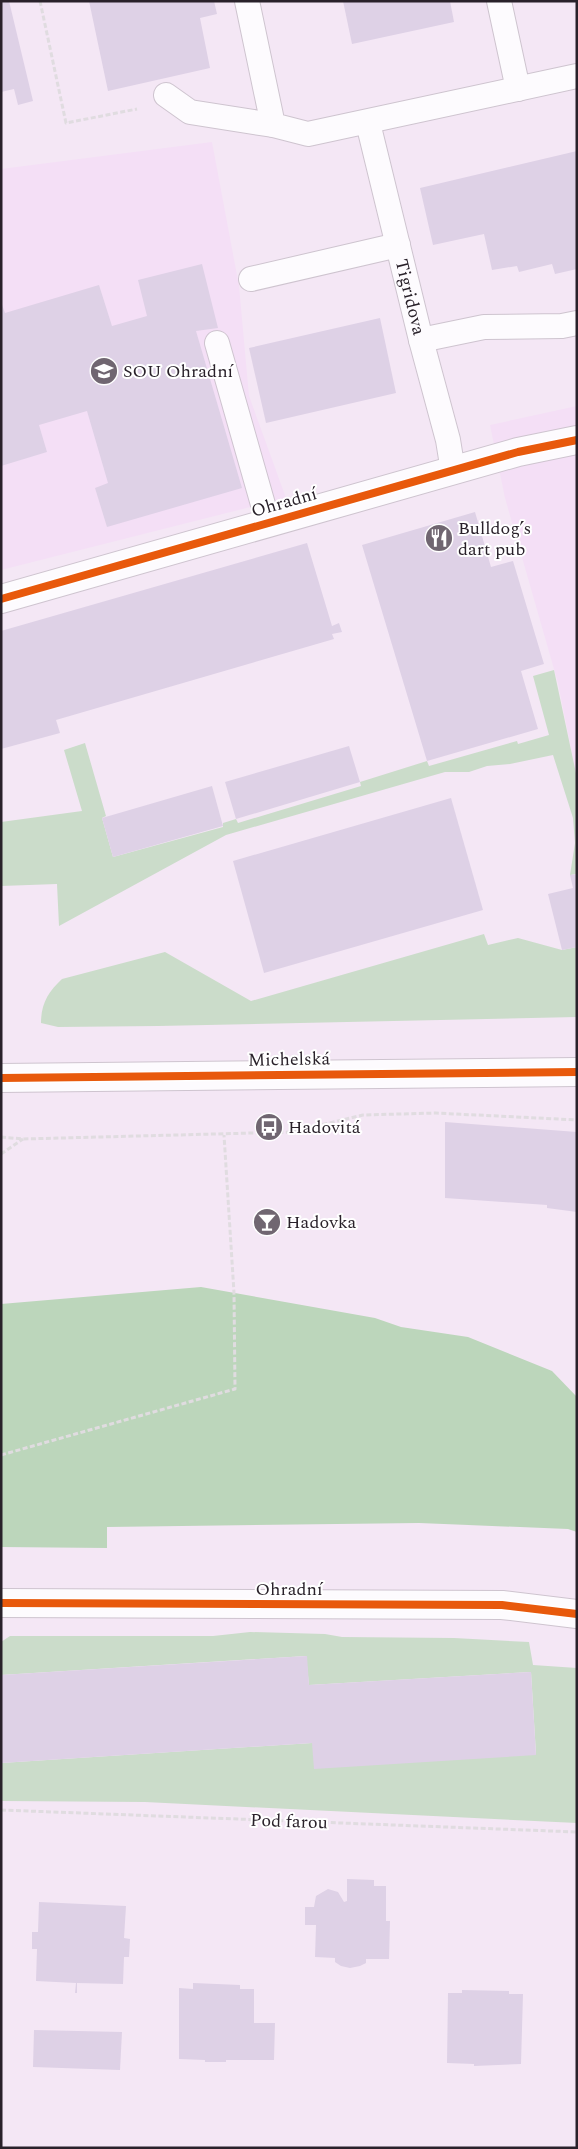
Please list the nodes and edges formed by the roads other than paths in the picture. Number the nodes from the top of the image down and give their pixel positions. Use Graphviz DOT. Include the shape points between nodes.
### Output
graph roads {
  1 [pos="247,1"];
  2 [pos="499,1"];
  3 [pos="577,76"];
  4 [pos="518,89"];
  5 [pos="170,98"];
  6 [pos="368,123"];
  7 [pos="273,126"];
  8 [pos="398,245"];
  9 [pos="250,279"];
  10 [pos="577,323"];
  11 [pos="422,340"];
  12 [pos="217,343"];
  13 [pos="577,440"];
  14 [pos="453,470"];
  15 [pos="268,522"];
  16 [pos="1,599"];
  17 [pos="577,1072"];
  18 [pos="1,1078"];
  19 [pos="1,1603"];
  20 [pos="577,1614"];
  1 -- 7 [label="lane"];
  2 -- 4 [label="lane"];
  3 -- 4 [label="lane"];
  4 -- 6 [label="lane"];
  5 -- 7 [label="lane" via="190,112"];
  6 -- 7 [label="lane" via="308,134"];
  6 -- 8 [label="lane, Tigridova"];
  8 -- 9 [label="lane"];
  8 -- 11 [label="lane, Tigridova"];
  10 -- 11 [label="lane" via="484,327"];
  11 -- 14 [label="lane, Tigridova"];
  12 -- 15 [label="lane"];
  13 -- 14 [label="street, Ohradní"];
  14 -- 15 [label="street, Ohradní"];
  15 -- 16 [label="street, Ohradní"];
  17 -- 18 [label="street, Michelská"];
  19 -- 20 [label="street, Ohradní" via="502,1605"];
}
